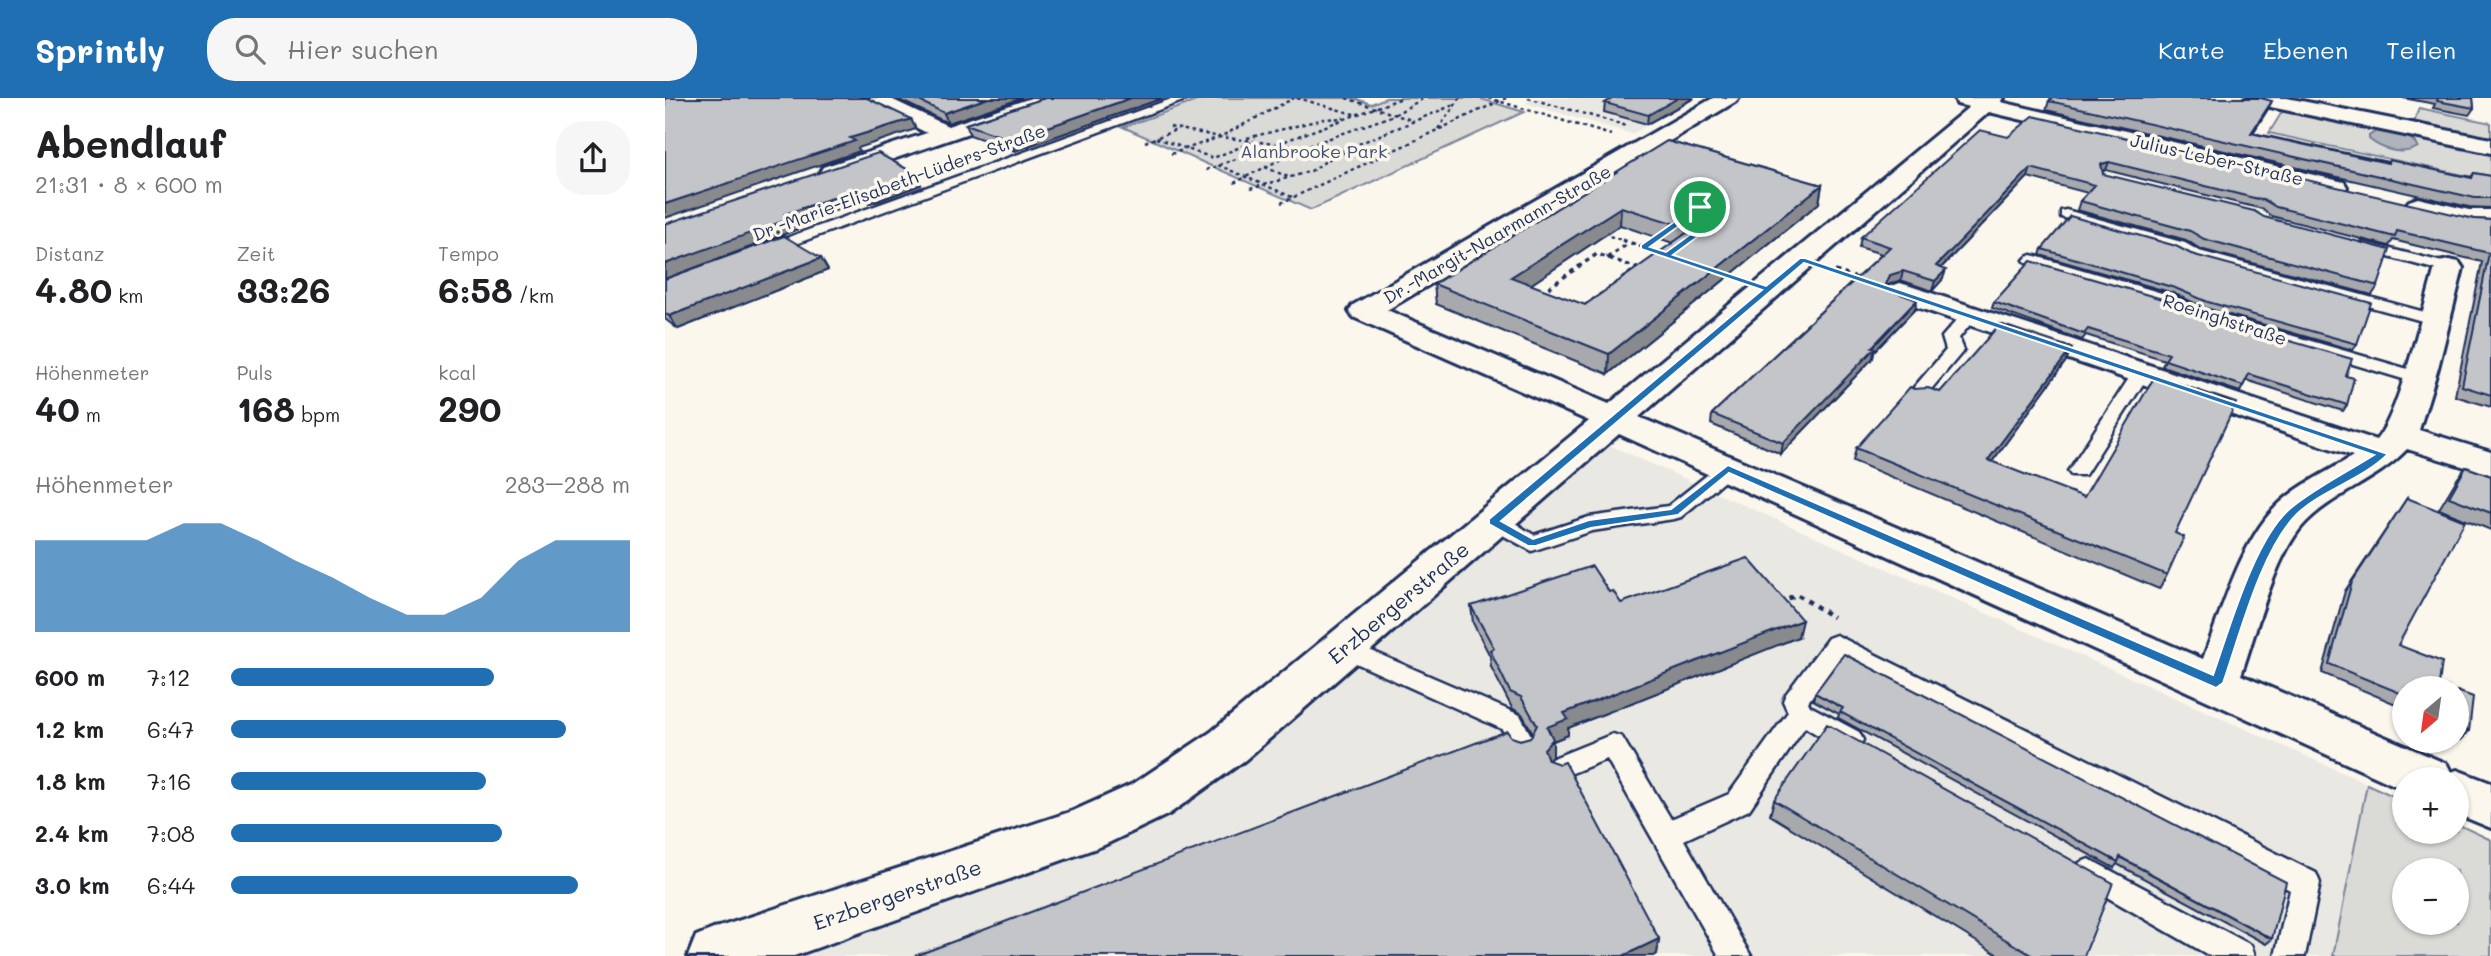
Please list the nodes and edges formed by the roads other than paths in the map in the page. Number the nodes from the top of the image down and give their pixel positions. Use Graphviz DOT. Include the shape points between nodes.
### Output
graph roads {
  1 [pos="872,98"];
  2 [pos="1052,98"];
  3 [pos="1185,98"];
  4 [pos="1728,98"];
  5 [pos="1953,98"];
  6 [pos="2256,98"];
  7 [pos="1989,102"];
  8 [pos="946,133"];
  9 [pos="2491,146"];
  10 [pos="810,179"];
  11 [pos="2360,193"];
  12 [pos="1835,199"];
  13 [pos="2401,202"];
  14 [pos="1863,208"];
  15 [pos="2066,214"];
  16 [pos="2491,218"];
  17 [pos="2344,241"];
  18 [pos="751,256"];
  19 [pos="2032,260"];
  20 [pos="2449,268"];
  21 [pos="1900,292"];
  22 [pos="1970,316"];
  23 [pos="2437,320"];
  24 [pos="2141,373"];
  25 [pos="2419,378"];
  26 [pos="1916,396"];
  27 [pos="1614,419"];
  28 [pos="2391,445"];
  29 [pos="2491,464"];
  30 [pos="1728,468"];
  31 [pos="2078,471"];
  32 [pos="1493,521"];
  33 [pos="1344,648"];
  34 [pos="2216,683"];
  35 [pos="1801,713"];
  36 [pos="1522,743"];
  37 [pos="1874,753"];
  38 [pos="1560,767"];
  39 [pos="2403,767"];
  40 [pos="2469,796"];
  41 [pos="2491,806"];
  42 [pos="1665,835"];
  43 [pos="2070,861"];
  44 [pos="1733,955"];
  45 [pos="716,956"];
  46 [pos="2240,956"];
  47 [pos="2290,956"];
  1 -- 8 [label="street"];
  2 -- 8 [label="street"];
  3 -- 18 [label="lane, Dr.-Marie-Elisabeth-Lüders-Straße"];
  4 -- 27 [label="street, Dr.-Margit-Naarmann-Straße" via="1364,311"];
  5 -- 7 [label="street"];
  6 -- 9 [label="street"];
  7 -- 11 [label="street, Julius-Leber-Straße"];
  7 -- 14 [label="street, Erzbergerstraße"];
  8 -- 10 [label="street"];
  12 -- 14 [label="street"];
  13 -- 16 [label="street" via="2469,218"];
  14 -- 27 [label="street, Erzbergerstraße"];
  15 -- 23 [label="lane"];
  17 -- 20 [label="lane"];
  19 -- 25 [label="lane, Roeinghstraße"];
  20 -- 23 [label="street"];
  21 -- 22 [label="street"];
  22 -- 24 [label="street"];
  22 -- 26 [label="lane" via="1950,337 1955,350"];
  23 -- 25 [label="street"];
  24 -- 28 [label="street"];
  24 -- 31 [label="lane"];
  25 -- 28 [label="street"];
  27 -- 30 [label="street"];
  27 -- 32 [label="street, Erzbergerstraße"];
  28 -- 29 [label="street"];
  28 -- 34 [label="street" via="2294,510 2276,532 2257,570"];
  30 -- 32 [label="lane" via="1674,512 1589,524 1532,544"];
  30 -- 34 [label="street"];
  32 -- 33 [label="street, Erzbergerstraße"];
  33 -- 36 [label="lane" via="1511,722"];
  33 -- 45 [label="street, Erzbergerstraße" via="1228,746 1151,799 1084,830"];
  34 -- 39 [label="street"];
  35 -- 37 [label="lane"];
  35 -- 42 [label="lane" via="1739,802"];
  35 -- 47 [label="lane" via="1795,701 1836,644 1877,664 2306,883"];
  38 -- 42 [label="lane" via="1613,745"];
  40 -- 41 [label="street"];
  42 -- 44 [label="lane"];
  43 -- 46 [label="lane"];
}
